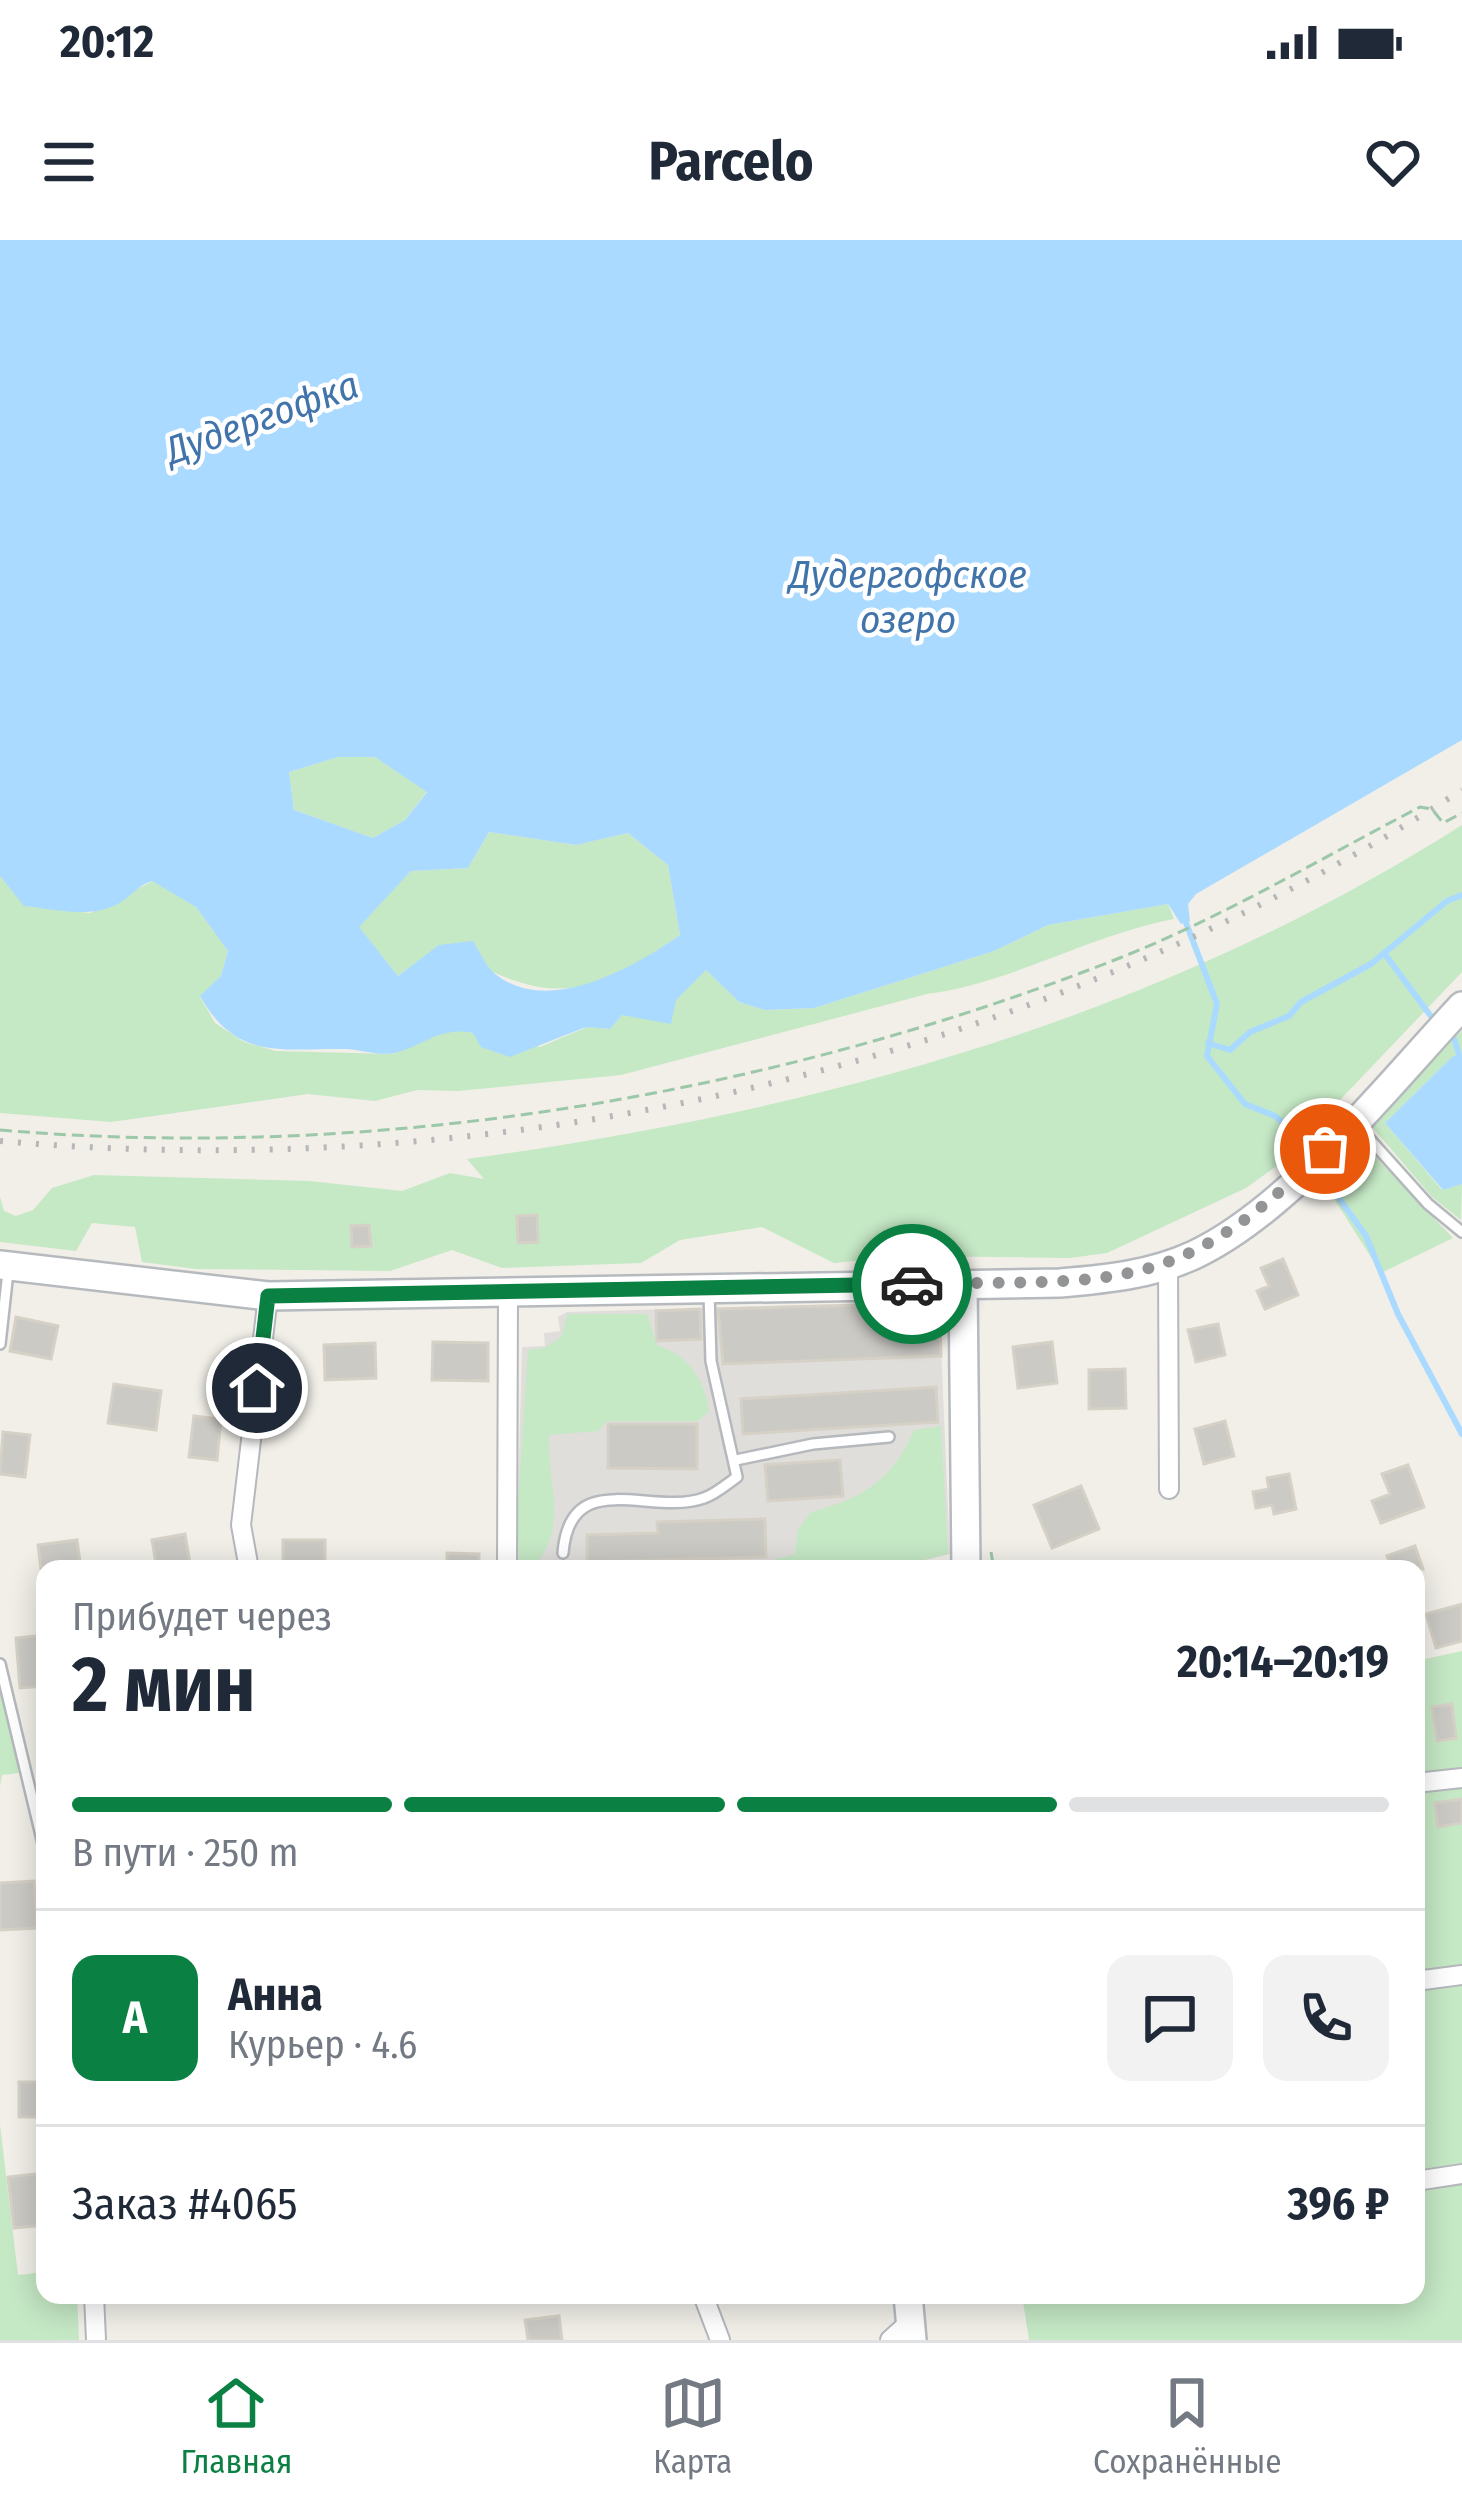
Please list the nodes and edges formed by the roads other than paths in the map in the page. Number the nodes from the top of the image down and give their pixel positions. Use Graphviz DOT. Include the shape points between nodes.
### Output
graph roads {
  1 [pos="1462,1006"];
  2 [pos="1354,1121"];
  3 [pos="1462,1232"];
  4 [pos="1168,1264"];
  5 [pos="4,1265"];
  6 [pos="963,1283"];
  7 [pos="709,1290"];
  8 [pos="508,1293"];
  9 [pos="268,1296"];
  10 [pos="0,1344"];
  11 [pos="889,1437"];
  12 [pos="736,1460"];
  13 [pos="1169,1489"];
  14 [pos="563,1553"];
  15 [pos="247,1560"];
  16 [pos="507,1560"];
  17 [pos="966,1560"];
  18 [pos="0,1664"];
  19 [pos="1462,1778"];
  20 [pos="1425,1783"];
  21 [pos="36,1814"];
  22 [pos="1462,1975"];
  23 [pos="1425,1980"];
  24 [pos="1462,2174"];
  25 [pos="1425,2180"];
  26 [pos="94,2304"];
  27 [pos="707,2304"];
  28 [pos="96,2340"];
  29 [pos="720,2340"];
  1 -- 2 [label="street"];
  2 -- 3 [label="lane"];
  2 -- 4 [label="street" via="1268,1206"];
  4 -- 6 [label="street" via="1127,1277"];
  4 -- 13 [label="street"];
  5 -- 9 [label="street"];
  5 -- 10 [label="lane"];
  6 -- 7 [label="street"];
  6 -- 17 [label="street"];
  7 -- 8 [label="street"];
  7 -- 12 [label="lane" via="712,1361"];
  8 -- 9 [label="street"];
  8 -- 16 [label="street"];
  9 -- 15 [label="street" via="241,1525"];
  11 -- 12 [label="lane"];
  12 -- 14 [label="lane" via="737,1477 706,1498 650,1504 616,1497 584,1506"];
  18 -- 21 [label="lane"];
  19 -- 20 [label="street"];
  22 -- 23 [label="street"];
  24 -- 25 [label="street"];
  26 -- 28 [label="street"];
  27 -- 29 [label="street"];
}
